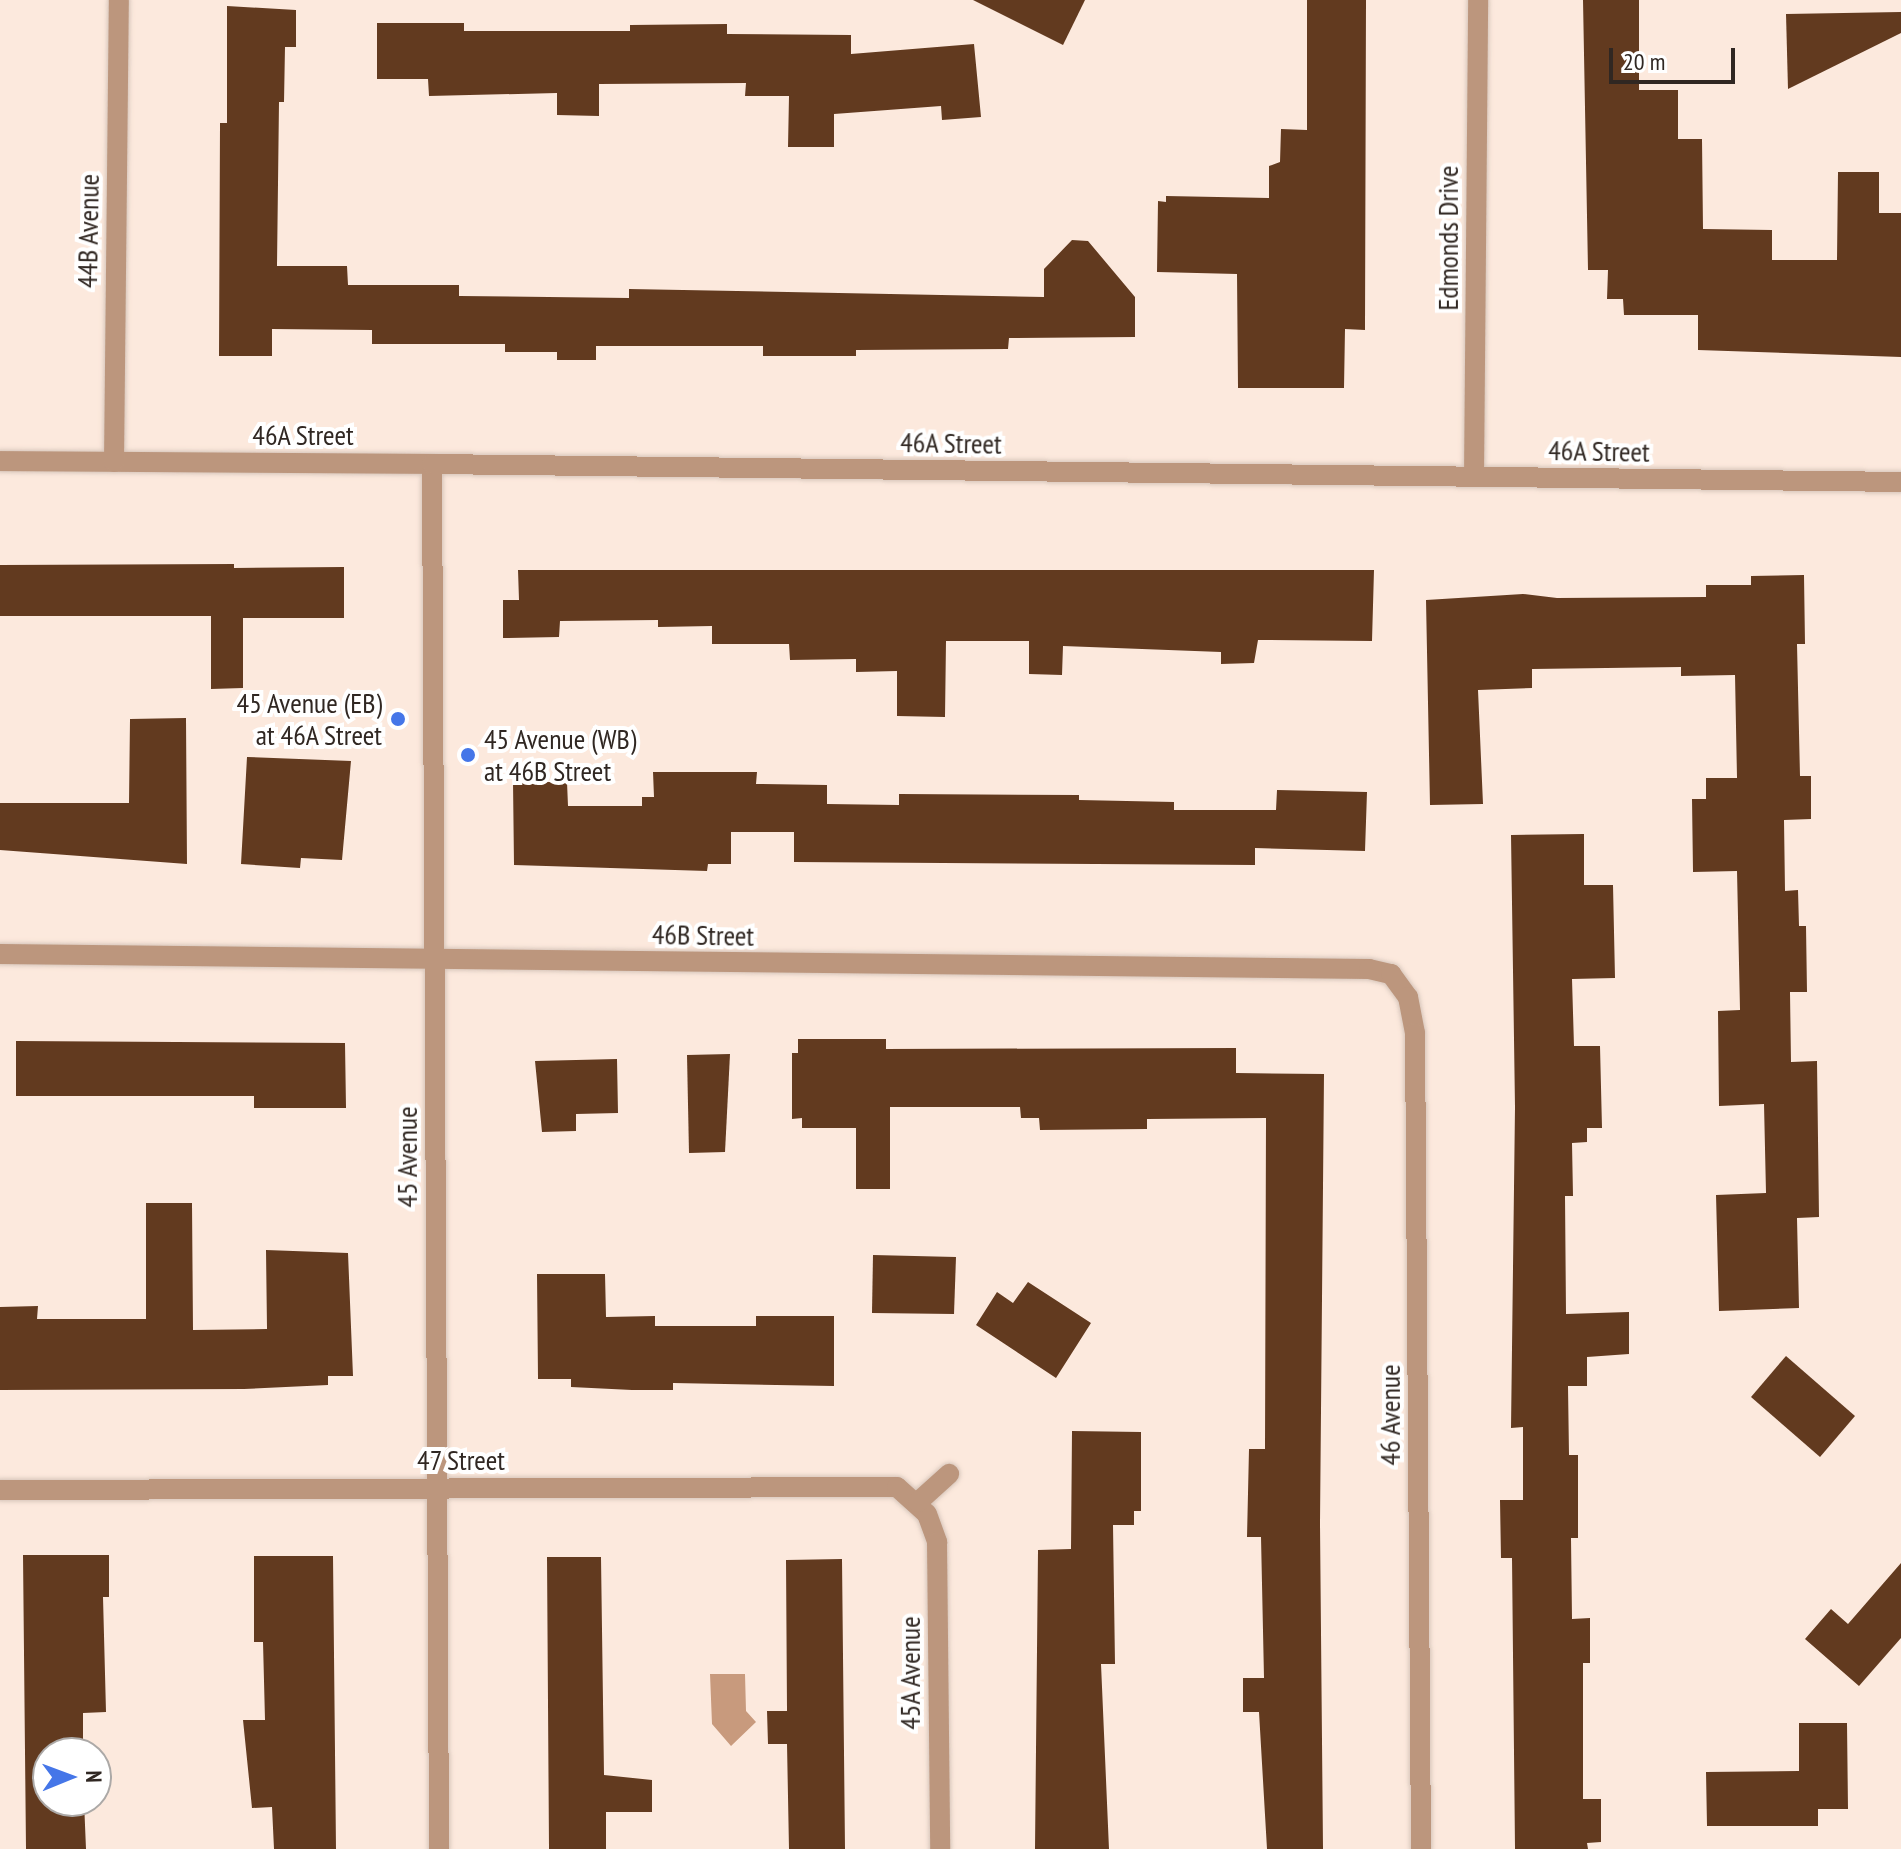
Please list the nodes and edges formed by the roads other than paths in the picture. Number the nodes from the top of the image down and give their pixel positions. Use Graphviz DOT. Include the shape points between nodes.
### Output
graph roads {
  1 [pos="119,0"];
  2 [pos="1478,0"];
  3 [pos="0,461"];
  4 [pos="114,462"];
  5 [pos="432,464"];
  6 [pos="1474,477"];
  7 [pos="1901,482"];
  8 [pos="0,954"];
  9 [pos="434,960"];
  10 [pos="1401,984"];
  11 [pos="949,1474"];
  12 [pos="437,1488"];
  13 [pos="0,1490"];
  14 [pos="918,1502"];
  15 [pos="439,1849"];
  16 [pos="940,1849"];
  17 [pos="1421,1849"];
  1 -- 4 [label="street, 44B Avenue"];
  2 -- 6 [label="street, Edmonds Drive"];
  3 -- 4 [label="street, 46A Street"];
  4 -- 5 [label="street, 46A Street"];
  5 -- 6 [label="street, 46A Street"];
  5 -- 9 [label="street, 45 Avenue"];
  6 -- 7 [label="street, 46A Street"];
  8 -- 9 [label="street, 46B Street"];
  9 -- 10 [label="street, 46B Street" via="1369,969 1391,974"];
  9 -- 12 [label="street, 45 Avenue"];
  10 -- 17 [label="street, 46 Avenue" via="1415,1033"];
  11 -- 14 [label="street"];
  12 -- 13 [label="street, 47 Street"];
  12 -- 14 [label="street, 47 Street" via="883,1485 897,1487"];
  12 -- 15 [label="street, 45 Avenue"];
  14 -- 16 [label="street, 45A Avenue" via="937,1542"];
}
